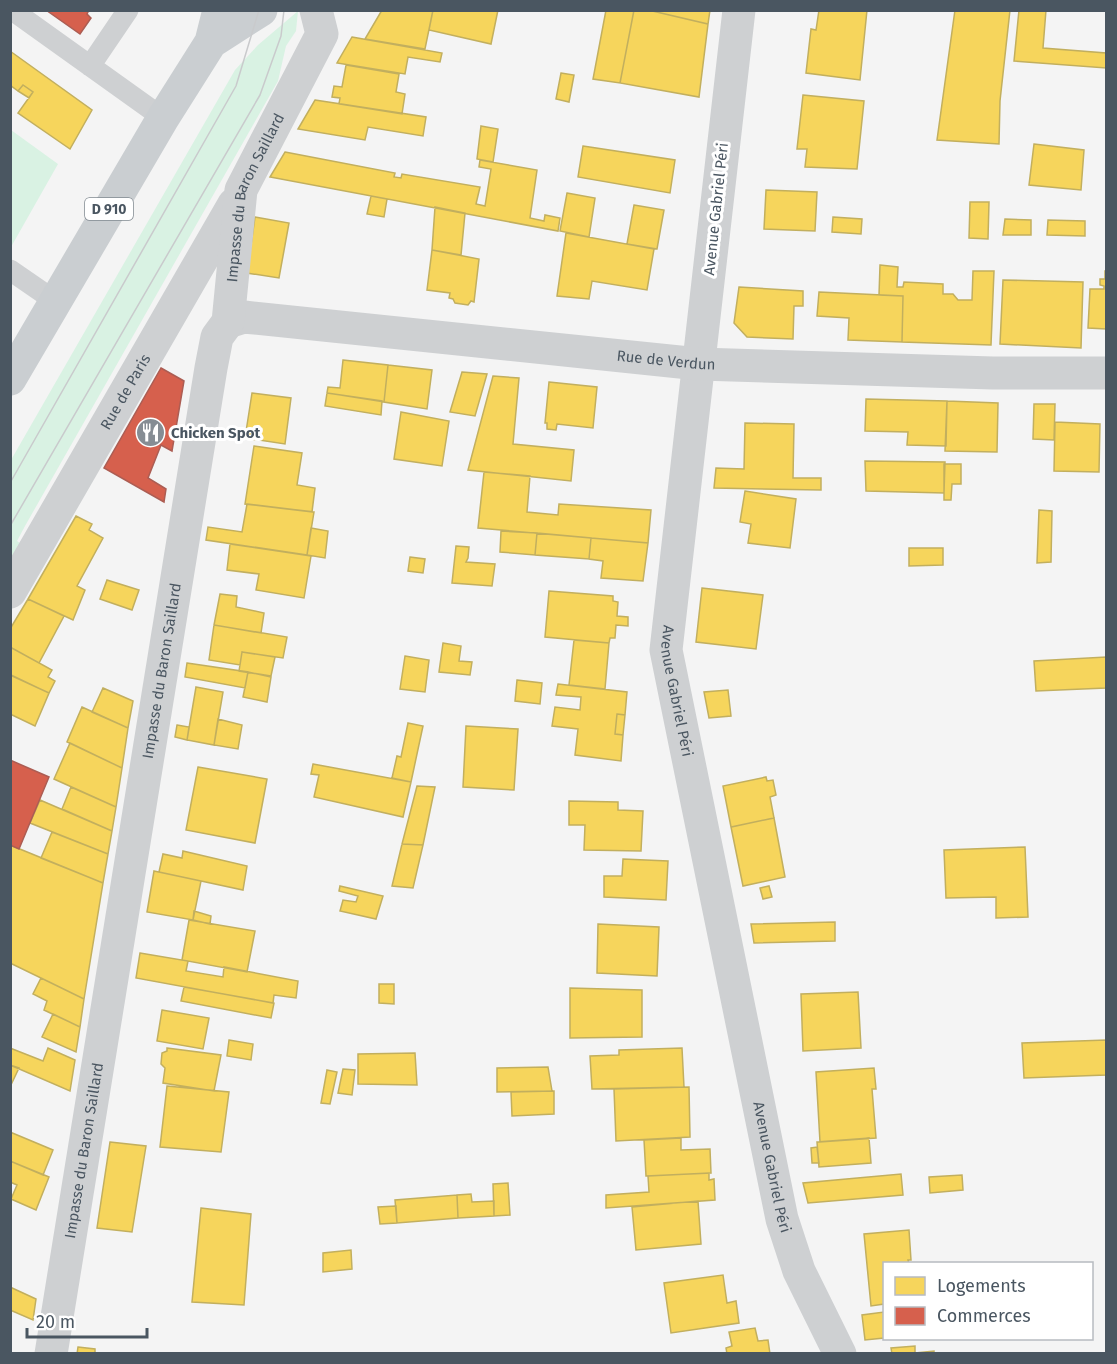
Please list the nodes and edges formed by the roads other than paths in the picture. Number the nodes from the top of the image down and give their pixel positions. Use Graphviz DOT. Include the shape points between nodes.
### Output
graph roads {
  1 [pos="12,10"];
  2 [pos="128,10"];
  3 [pos="219,10"];
  4 [pos="261,10"];
  5 [pos="316,10"];
  6 [pos="739,10"];
  7 [pos="211,42"];
  8 [pos="90,66"];
  9 [pos="163,118"];
  10 [pos="241,190"];
  11 [pos="10,270"];
  12 [pos="54,302"];
  13 [pos="228,322"];
  14 [pos="699,364"];
  15 [pos="1107,373"];
  16 [pos="10,379"];
  17 [pos="10,592"];
  18 [pos="51,1353"];
  19 [pos="840,1353"];
  1 -- 8 [label="lane"];
  2 -- 8 [label="lane"];
  3 -- 7 [label="main road, D 910"];
  4 -- 7 [label="main road, D 910"];
  5 -- 10 [label="street, Impasse du Baron Saillard" via="322,34"];
  6 -- 14 [label="street, Avenue Gabriel Péri"];
  7 -- 9 [label="main road, D 910"];
  8 -- 9 [label="lane"];
  9 -- 12 [label="main road, D 910"];
  10 -- 13 [label="street, Impasse du Baron Saillard"];
  10 -- 17 [label="street, Rue de Paris"];
  11 -- 12 [label="lane"];
  12 -- 16 [label="main road, D 910"];
  13 -- 14 [label="street, Rue de Verdun" via="244,317"];
  13 -- 18 [label="street, Impasse du Baron Saillard" via="217,337 211,368"];
  14 -- 15 [label="street, Rue de Verdun"];
  14 -- 19 [label="street, Avenue Gabriel Péri" via="666,650 782,1219 799,1271"];
}
